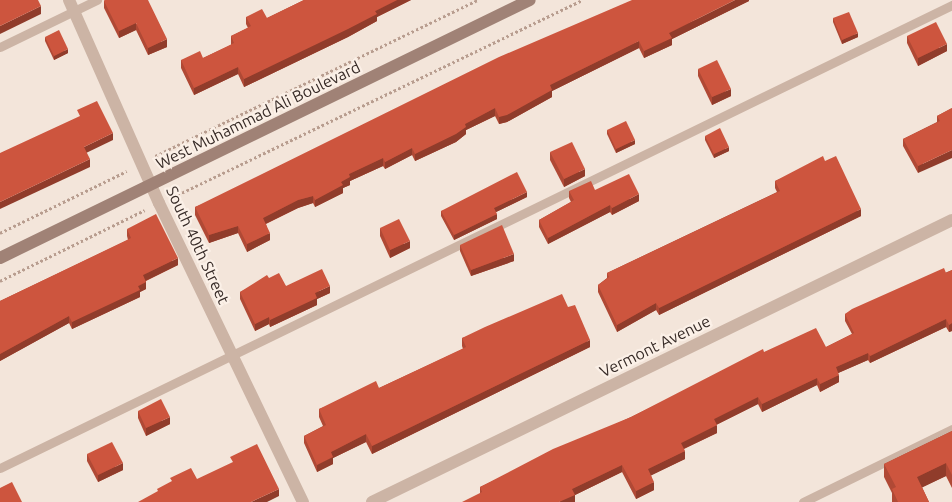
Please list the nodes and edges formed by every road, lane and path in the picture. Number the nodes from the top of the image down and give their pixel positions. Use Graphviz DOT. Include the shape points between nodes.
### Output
graph roads {
  1 [pos="97,0"];
  2 [pos="478,0"];
  3 [pos="530,0"];
  4 [pos="582,0"];
  5 [pos="512,4"];
  6 [pos="952,5"];
  7 [pos="72,6"];
  8 [pos="0,47"];
  9 [pos="142,162"];
  10 [pos="152,185"];
  11 [pos="159,203"];
  12 [pos="952,220"];
  13 [pos="0,233"];
  14 [pos="0,258"];
  15 [pos="0,281"];
  16 [pos="232,355"];
  17 [pos="952,429"];
  18 [pos="0,468"];
  19 [pos="303,502"];
  20 [pos="372,502"];
  21 [pos="803,502"];
  1 -- 7 [label="lane"];
  2 -- 9 [label="path"];
  3 -- 5 [label="street, West Muhammad Ali Boulevard"];
  4 -- 11 [label="path"];
  5 -- 10 [label="street, West Muhammad Ali Boulevard"];
  6 -- 16 [label="lane"];
  7 -- 8 [label="lane"];
  7 -- 9 [label="street, South 40th Street"];
  9 -- 10 [label="street, South 40th Street"];
  9 -- 13 [label="path"];
  10 -- 11 [label="street, South 40th Street"];
  10 -- 14 [label="street, West Muhammad Ali Boulevard"];
  11 -- 15 [label="path"];
  11 -- 16 [label="street, South 40th Street"];
  12 -- 20 [label="street, Vermont Avenue"];
  16 -- 18 [label="lane"];
  16 -- 19 [label="street, South 40th Street"];
  17 -- 21 [label="lane"];
}
